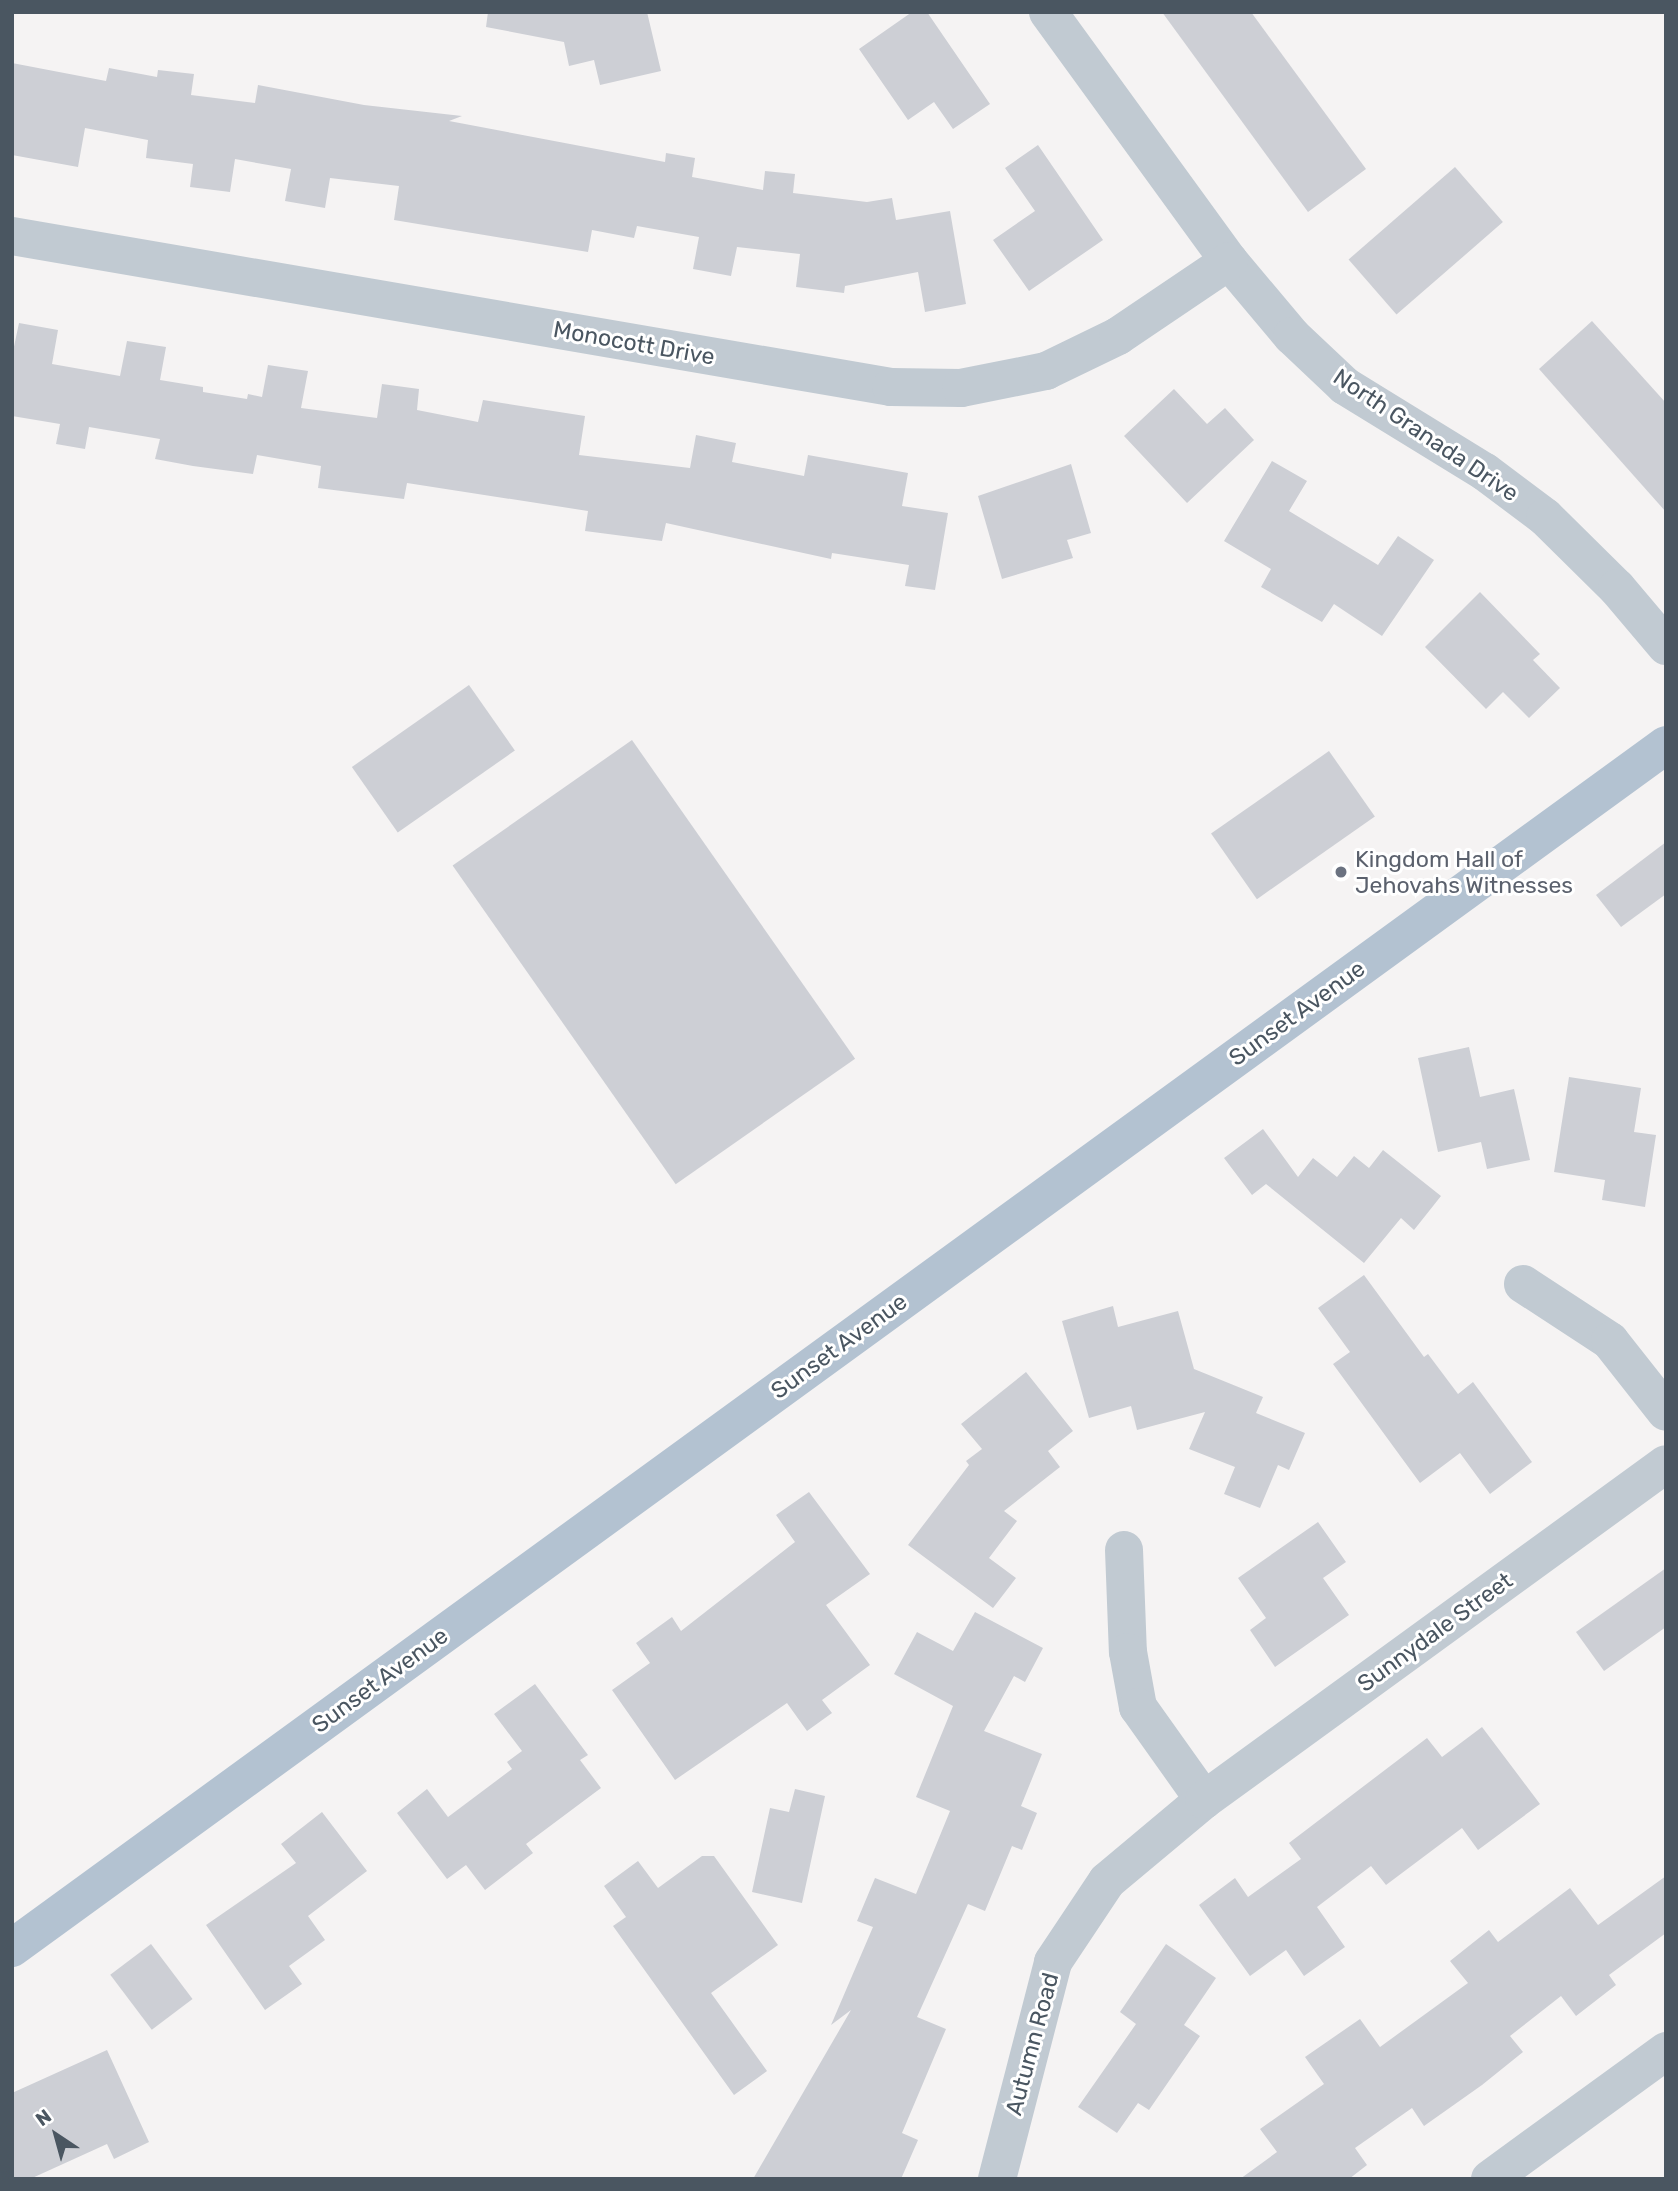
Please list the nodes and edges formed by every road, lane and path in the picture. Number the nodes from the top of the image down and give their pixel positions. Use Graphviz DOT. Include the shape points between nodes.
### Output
graph roads {
  1 [pos="1048,12"];
  2 [pos="12,236"];
  3 [pos="1229,261"];
  4 [pos="1666,646"];
  5 [pos="1666,745"];
  6 [pos="1523,1284"];
  7 [pos="1666,1412"];
  8 [pos="1666,1464"];
  9 [pos="1124,1550"];
  10 [pos="1203,1800"];
  11 [pos="12,1948"];
  12 [pos="1666,2051"];
  13 [pos="997,2179"];
  14 [pos="1490,2179"];
  1 -- 3 [label="street, North Granada Drive"];
  2 -- 3 [label="street, Monocott Drive" via="891,387 961,388 1046,371 1118,336"];
  3 -- 4 [label="street, North Granada Drive" via="1292,337 1345,386 1485,472 1545,517 1616,587"];
  5 -- 11 [label="main road, Sunset Avenue"];
  6 -- 7 [label="street" via="1610,1341"];
  8 -- 10 [label="street, Sunnydale Street"];
  9 -- 10 [label="street" via="1128,1652 1139,1707"];
  10 -- 13 [label="street, Autumn Road" via="1107,1881 1053,1962"];
  12 -- 14 [label="street"];
}
